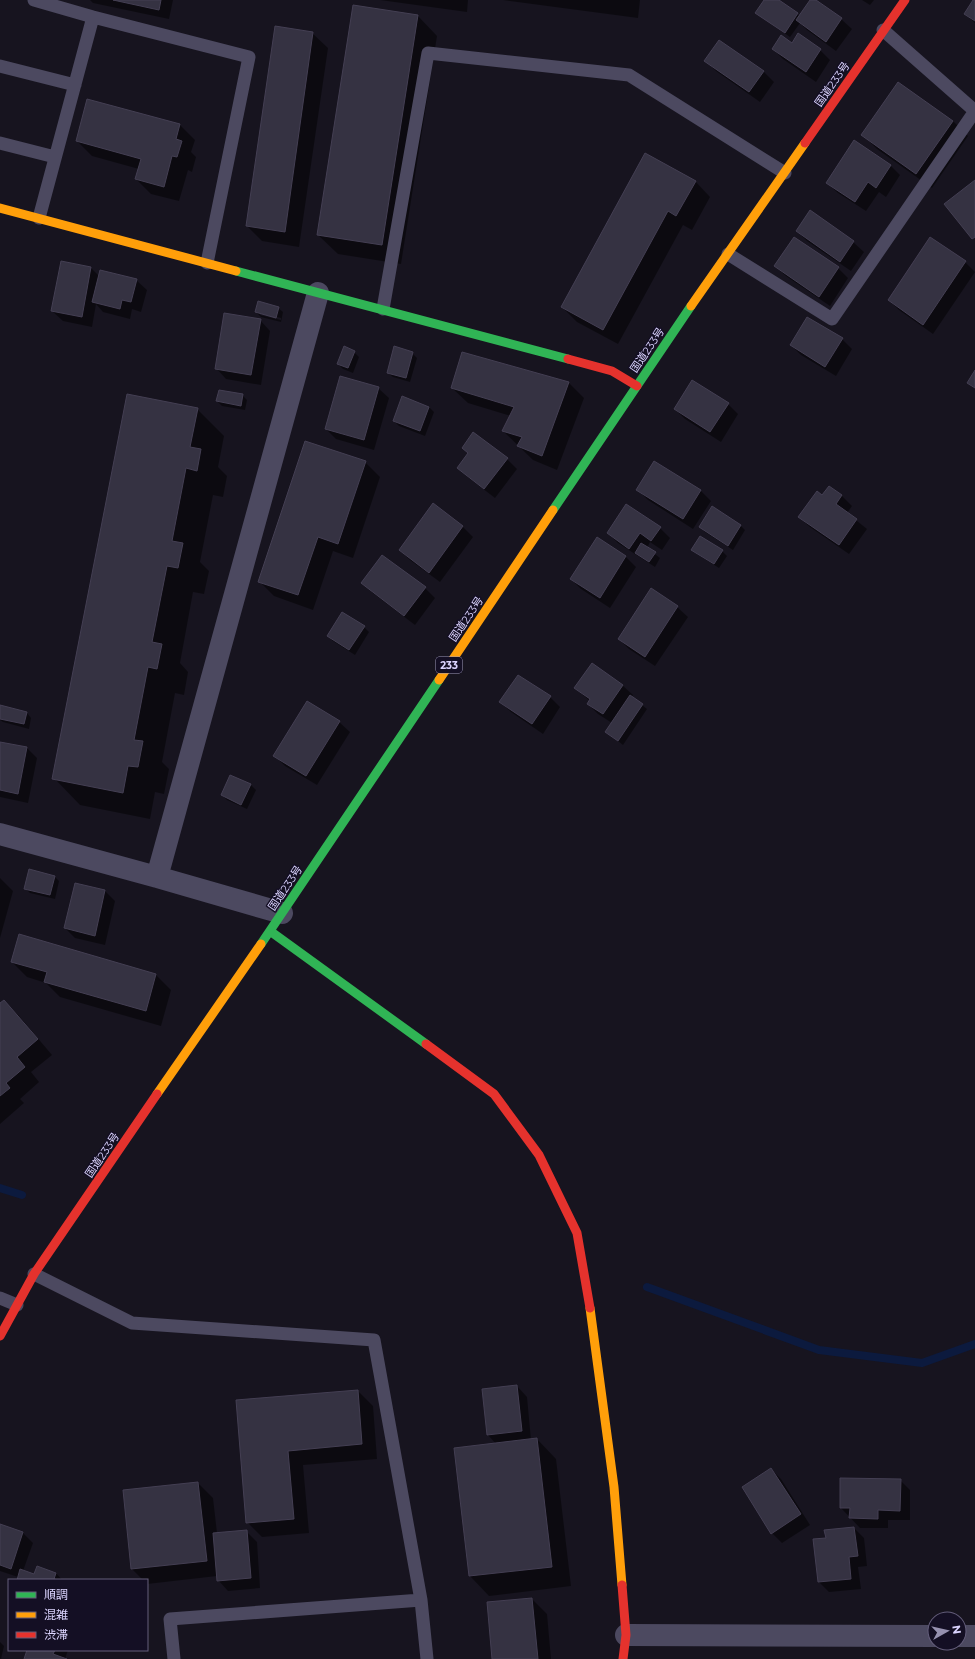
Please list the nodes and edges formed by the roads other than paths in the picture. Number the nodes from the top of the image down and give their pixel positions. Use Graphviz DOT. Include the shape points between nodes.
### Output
graph roads {
  1 [pos="34,0"];
  2 [pos="905,0"];
  3 [pos="93,17"];
  4 [pos="883,30"];
  5 [pos="0,66"];
  6 [pos="75,85"];
  7 [pos="0,142"];
  8 [pos="55,157"];
  9 [pos="785,173"];
  10 [pos="0,208"];
  11 [pos="39,218"];
  12 [pos="728,254"];
  13 [pos="207,263"];
  14 [pos="318,293"];
  15 [pos="383,310"];
  16 [pos="637,386"];
  17 [pos="0,834"];
  18 [pos="157,877"];
  19 [pos="282,913"];
  20 [pos="270,931"];
  21 [pos="34,1274"];
  22 [pos="0,1298"];
  23 [pos="17,1305"];
  24 [pos="0,1336"];
  25 [pos="421,1600"];
  26 [pos="626,1635"];
  27 [pos="927,1636"];
  28 [pos="174,1659"];
  29 [pos="426,1659"];
  30 [pos="623,1659"];
  1 -- 3 [label="lane"];
  2 -- 4 [label="main road, 国道233号 / 233"];
  3 -- 6 [label="lane"];
  3 -- 13 [label="lane" via="249,57"];
  4 -- 9 [label="main road, 国道233号 / 233"];
  4 -- 12 [label="lane" via="975,111 832,319"];
  5 -- 6 [label="lane"];
  6 -- 8 [label="lane"];
  7 -- 8 [label="lane"];
  8 -- 11 [label="lane"];
  9 -- 12 [label="main road, 国道233号 / 233"];
  9 -- 15 [label="lane" via="629,75 428,53"];
  10 -- 11 [label="main road"];
  11 -- 13 [label="main road"];
  12 -- 16 [label="main road, 国道233号 / 233"];
  13 -- 14 [label="main road"];
  14 -- 15 [label="main road"];
  14 -- 18 [label="street"];
  15 -- 16 [label="main road" via="612,371"];
  16 -- 19 [label="main road, 国道233号 / 233"];
  17 -- 18 [label="street"];
  18 -- 19 [label="street"];
  19 -- 20 [label="main road, 国道233号 / 233"];
  20 -- 21 [label="main road, 国道233号 / 233"];
  20 -- 26 [label="main road" via="494,1094 539,1155 576,1233 593,1329 614,1487"];
  21 -- 23 [label="main road, 国道233号 / 233"];
  21 -- 25 [label="lane" via="132,1323 374,1340"];
  22 -- 23 [label="lane"];
  23 -- 24 [label="main road, 国道233号 / 233"];
  25 -- 28 [label="lane" via="170,1620"];
  25 -- 29 [label="lane"];
  26 -- 27 [label="street"];
  26 -- 30 [label="main road"];
}
